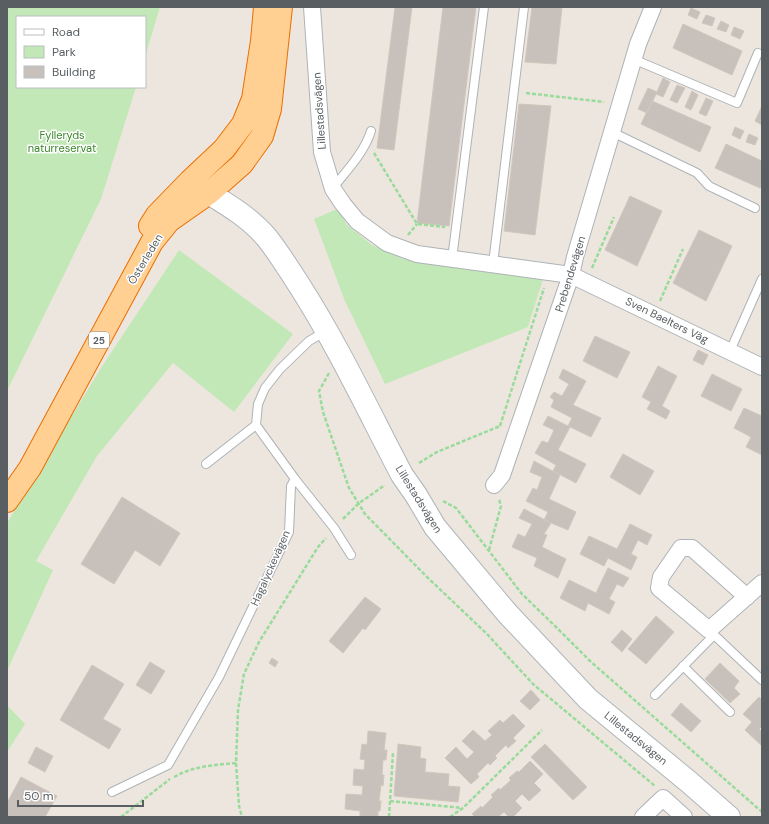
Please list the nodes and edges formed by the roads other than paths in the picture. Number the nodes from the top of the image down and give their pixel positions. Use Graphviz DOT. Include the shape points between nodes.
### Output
graph roads {
  1 [pos="265,7"];
  2 [pos="281,7"];
  3 [pos="312,7"];
  4 [pos="484,7"];
  5 [pos="524,7"];
  6 [pos="653,7"];
  7 [pos="758,53"];
  8 [pos="633,59"];
  9 [pos="371,131"];
  10 [pos="612,132"];
  11 [pos="190,181"];
  12 [pos="333,189"];
  13 [pos="209,193"];
  14 [pos="755,208"];
  15 [pos="452,259"];
  16 [pos="493,264"];
  17 [pos="571,274"];
  18 [pos="762,279"];
  19 [pos="326,330"];
  20 [pos="730,351"];
  21 [pos="762,366"];
  22 [pos="256,424"];
  23 [pos="206,464"];
  24 [pos="295,479"];
  25 [pos="494,485"];
  26 [pos="7,492"];
  27 [pos="7,501"];
  28 [pos="351,555"];
  29 [pos="762,584"];
  30 [pos="747,597"];
  31 [pos="712,633"];
  32 [pos="683,666"];
  33 [pos="762,680"];
  34 [pos="655,695"];
  35 [pos="730,712"];
  36 [pos="112,792"];
  37 [pos="643,817"];
  38 [pos="684,817"];
  39 [pos="729,817"];
  1 -- 11 [label="highway, Österleden / 25" via="253,99 244,124 224,149"];
  2 -- 13 [label="highway, Österleden / 25" via="270,109 262,136 242,164"];
  3 -- 12 [label="street, Lillestadsvägen" via="322,152"];
  4 -- 15 [label="lane"];
  5 -- 16 [label="lane"];
  6 -- 8 [label="street, Prebendevägen"];
  7 -- 8 [label="lane" via="737,103"];
  8 -- 10 [label="street, Prebendevägen"];
  9 -- 12 [label="lane" via="367,143"];
  10 -- 14 [label="lane" via="697,173 709,186"];
  10 -- 17 [label="street, Prebendevägen"];
  11 -- 13 [label="main road, Lillestadsvägen"];
  11 -- 26 [label="highway, Österleden / 25" via="157,215 141,240 54,404 19,463"];
  12 -- 15 [label="street, Lillestadsvägen" via="357,221 387,243 417,254"];
  13 -- 19 [label="main road, Lillestadsvägen" via="228,204 266,237"];
  13 -- 27 [label="highway, Österleden / 25" via="169,221 152,242 30,468"];
  15 -- 16 [label="street, Lillestadsvägen"];
  16 -- 17 [label="street, Lillestadsvägen"];
  17 -- 20 [label="street, Sven Baelters Väg"];
  17 -- 25 [label="street, Prebendevägen" via="502,475"];
  18 -- 20 [label="lane"];
  19 -- 22 [label="lane" via="309,340 265,388 258,404"];
  19 -- 39 [label="main road, Lillestadsvägen" via="402,475 435,527 507,613 588,699"];
  20 -- 21 [label="street, Sven Baelters Väg"];
  22 -- 23 [label="lane"];
  22 -- 24 [label="lane"];
  24 -- 28 [label="lane" via="334,528"];
  24 -- 36 [label="lane, Hagalyckevägen" via="291,486 289,532 219,676 168,764"];
  29 -- 30 [label="street"];
  30 -- 31 [label="street"];
  30 -- 31 [label="street" via="692,548 681,548 661,577 660,588"];
  31 -- 32 [label="lane"];
  31 -- 33 [label="lane"];
  32 -- 34 [label="lane"];
  32 -- 35 [label="lane"];
  37 -- 38 [label="street" via="663,798"];
}
